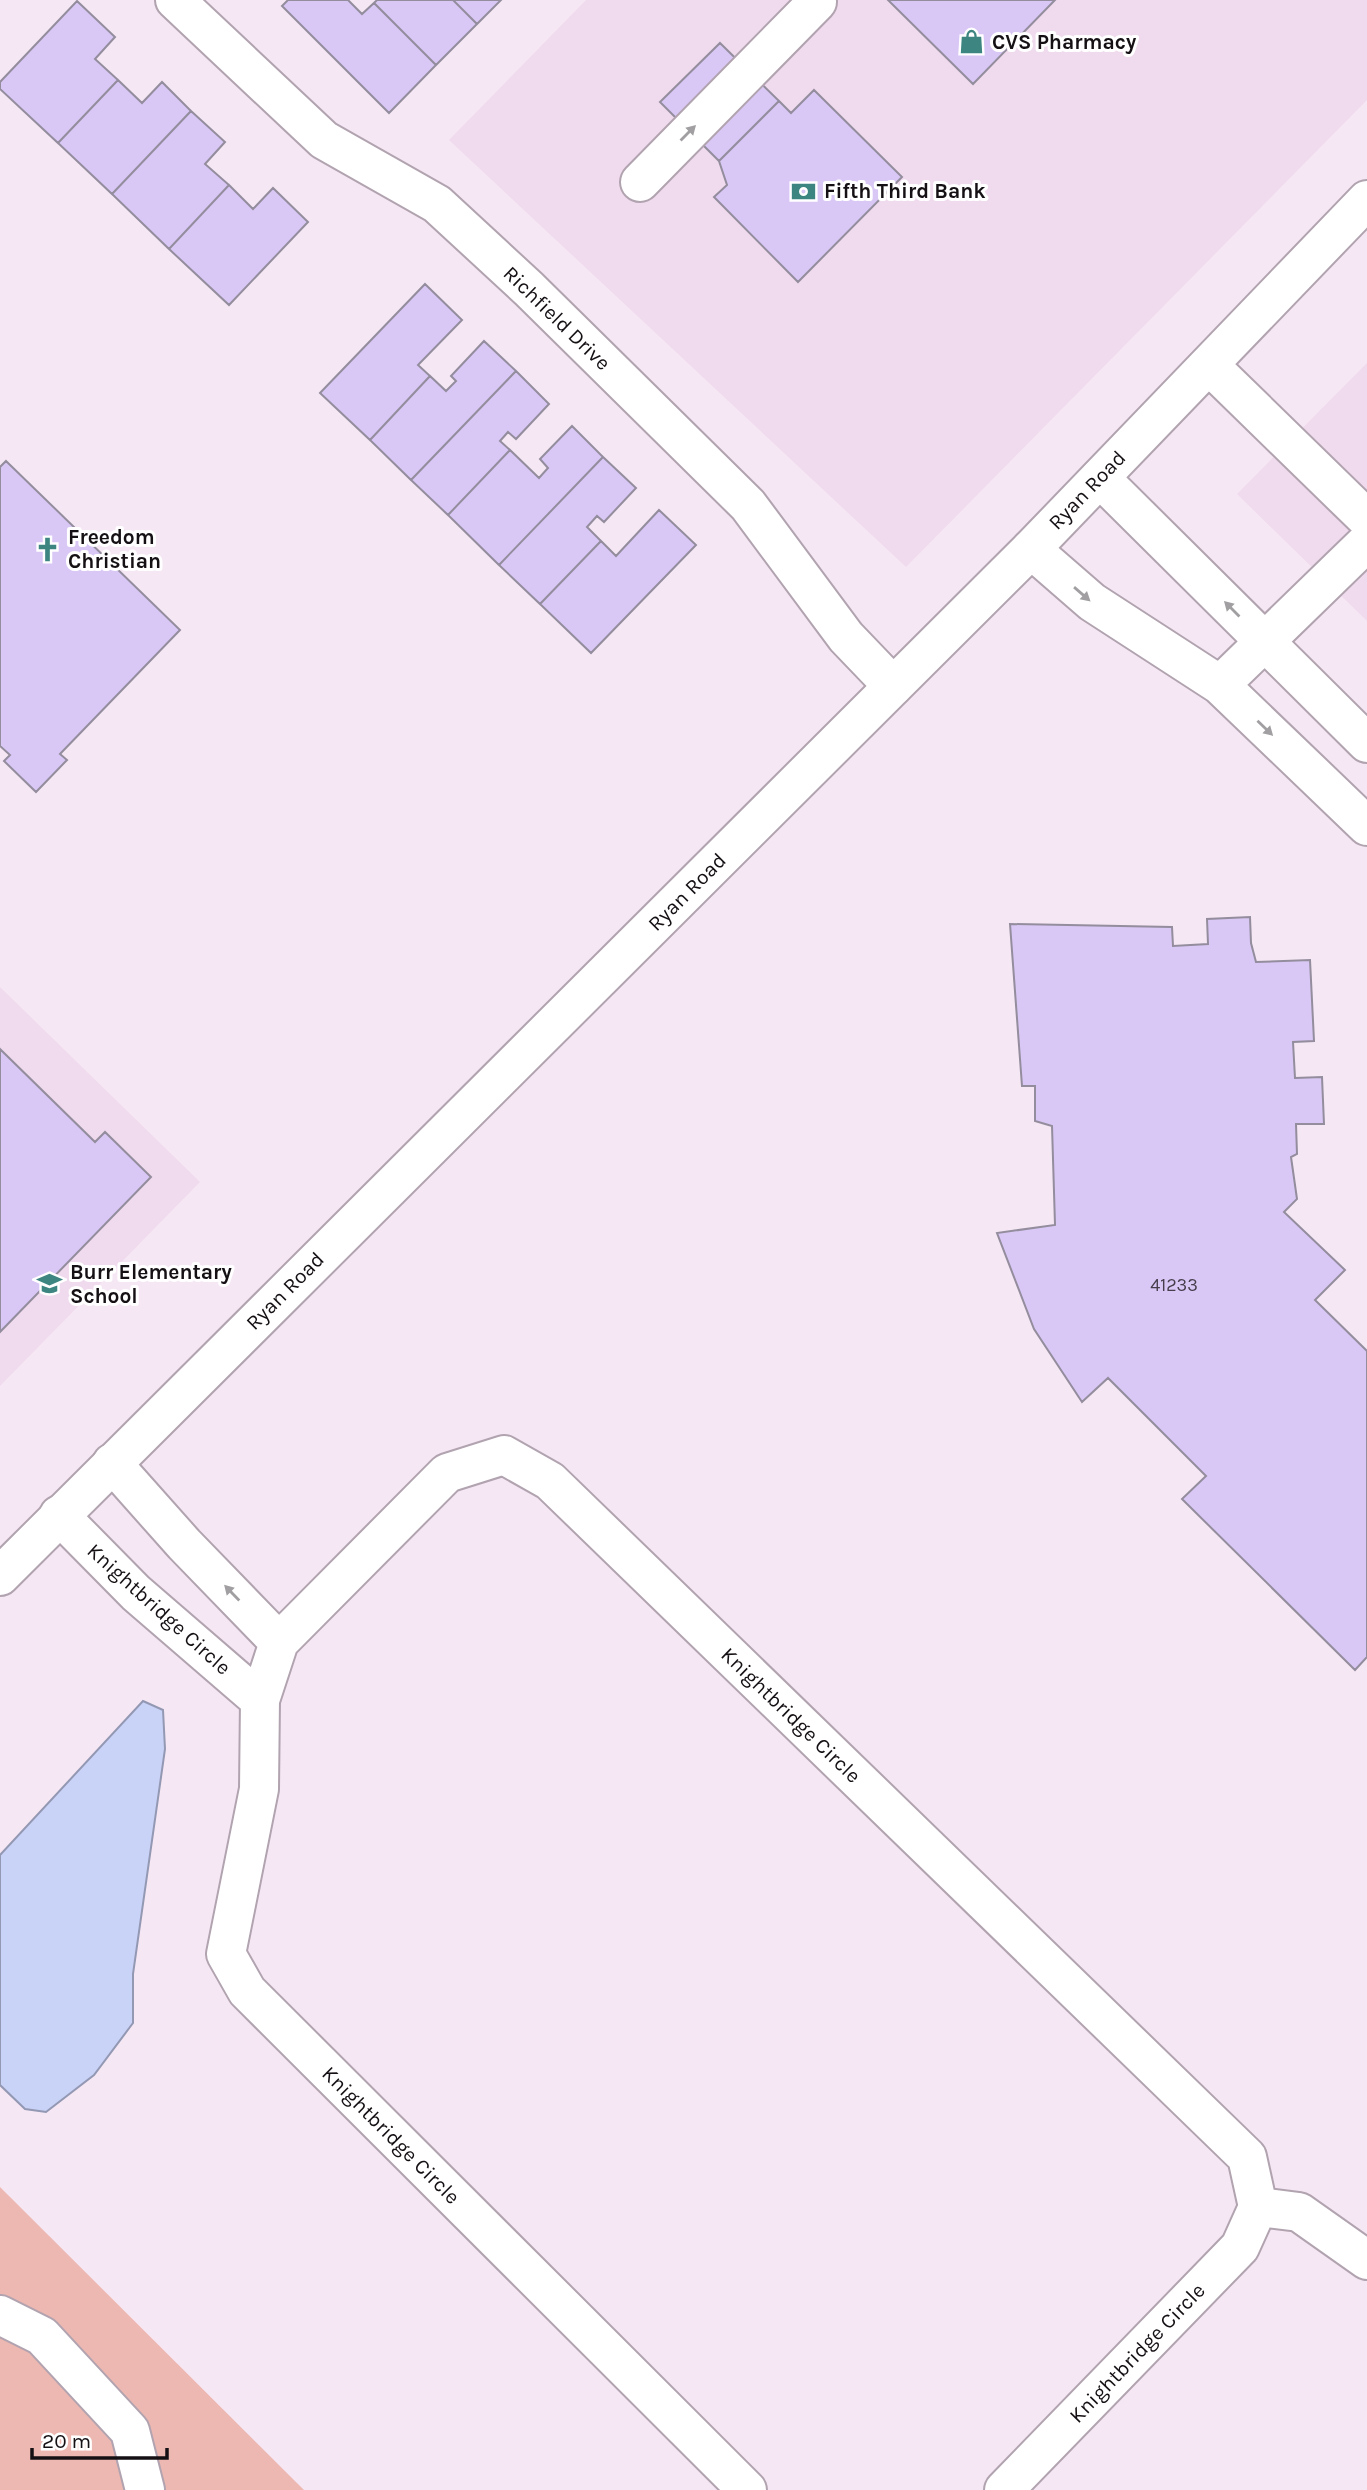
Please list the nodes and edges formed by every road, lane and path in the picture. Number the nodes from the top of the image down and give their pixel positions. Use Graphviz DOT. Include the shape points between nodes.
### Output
graph roads {
  1 [pos="817,2"];
  2 [pos="191,5"];
  3 [pos="640,182"];
  4 [pos="1367,200"];
  5 [pos="1209,365"];
  6 [pos="1100,478"];
  7 [pos="1367,519"];
  8 [pos="1367,542"];
  9 [pos="1031,549"];
  10 [pos="1264,640"];
  11 [pos="1220,685"];
  12 [pos="893,686"];
  13 [pos="1367,743"];
  14 [pos="1367,827"];
  15 [pos="112,1463"];
  16 [pos="59,1516"];
  17 [pos="0,1576"];
  18 [pos="279,1642"];
  19 [pos="260,1700"];
  20 [pos="1258,2207"];
  21 [pos="1367,2260"];
  22 [pos="0,2315"];
  23 [pos="145,2490"];
  24 [pos="747,2490"];
  25 [pos="1003,2490"];
  3 -- 1 [label="street, one-way"];
  2 -- 12 [label="street, Richfield Drive" via="324,140 437,204 529,289 748,505 846,637"];
  4 -- 5 [label="street, Ryan Road"];
  5 -- 6 [label="street, Ryan Road"];
  5 -- 7 [label="street"];
  6 -- 9 [label="street, Ryan Road"];
  10 -- 6 [label="street, one-way"];
  8 -- 10 [label="street"];
  9 -- 11 [label="street, one-way" via="1092,602"];
  9 -- 12 [label="street, Ryan Road"];
  10 -- 11 [label="street"];
  10 -- 13 [label="street"];
  11 -- 14 [label="street, one-way"];
  12 -- 15 [label="street, Ryan Road"];
  15 -- 16 [label="street, Ryan Road"];
  18 -- 15 [label="street, one-way"];
  16 -- 17 [label="street, Ryan Road"];
  16 -- 19 [label="street, Knightbridge Circle" via="136,1593"];
  18 -- 19 [label="street, Knightbridge Circle"];
  18 -- 20 [label="street, Knightbridge Circle" via="447,1473 504,1455 550,1481 1247,2157"];
  19 -- 24 [label="street, Knightbridge Circle" via="259,1789 226,1954 247,1991"];
  20 -- 21 [label="street" via="1299,2212"];
  20 -- 25 [label="street, Knightbridge Circle" via="1240,2247"];
  22 -- 23 [label="street" via="42,2336 130,2431"];
}
